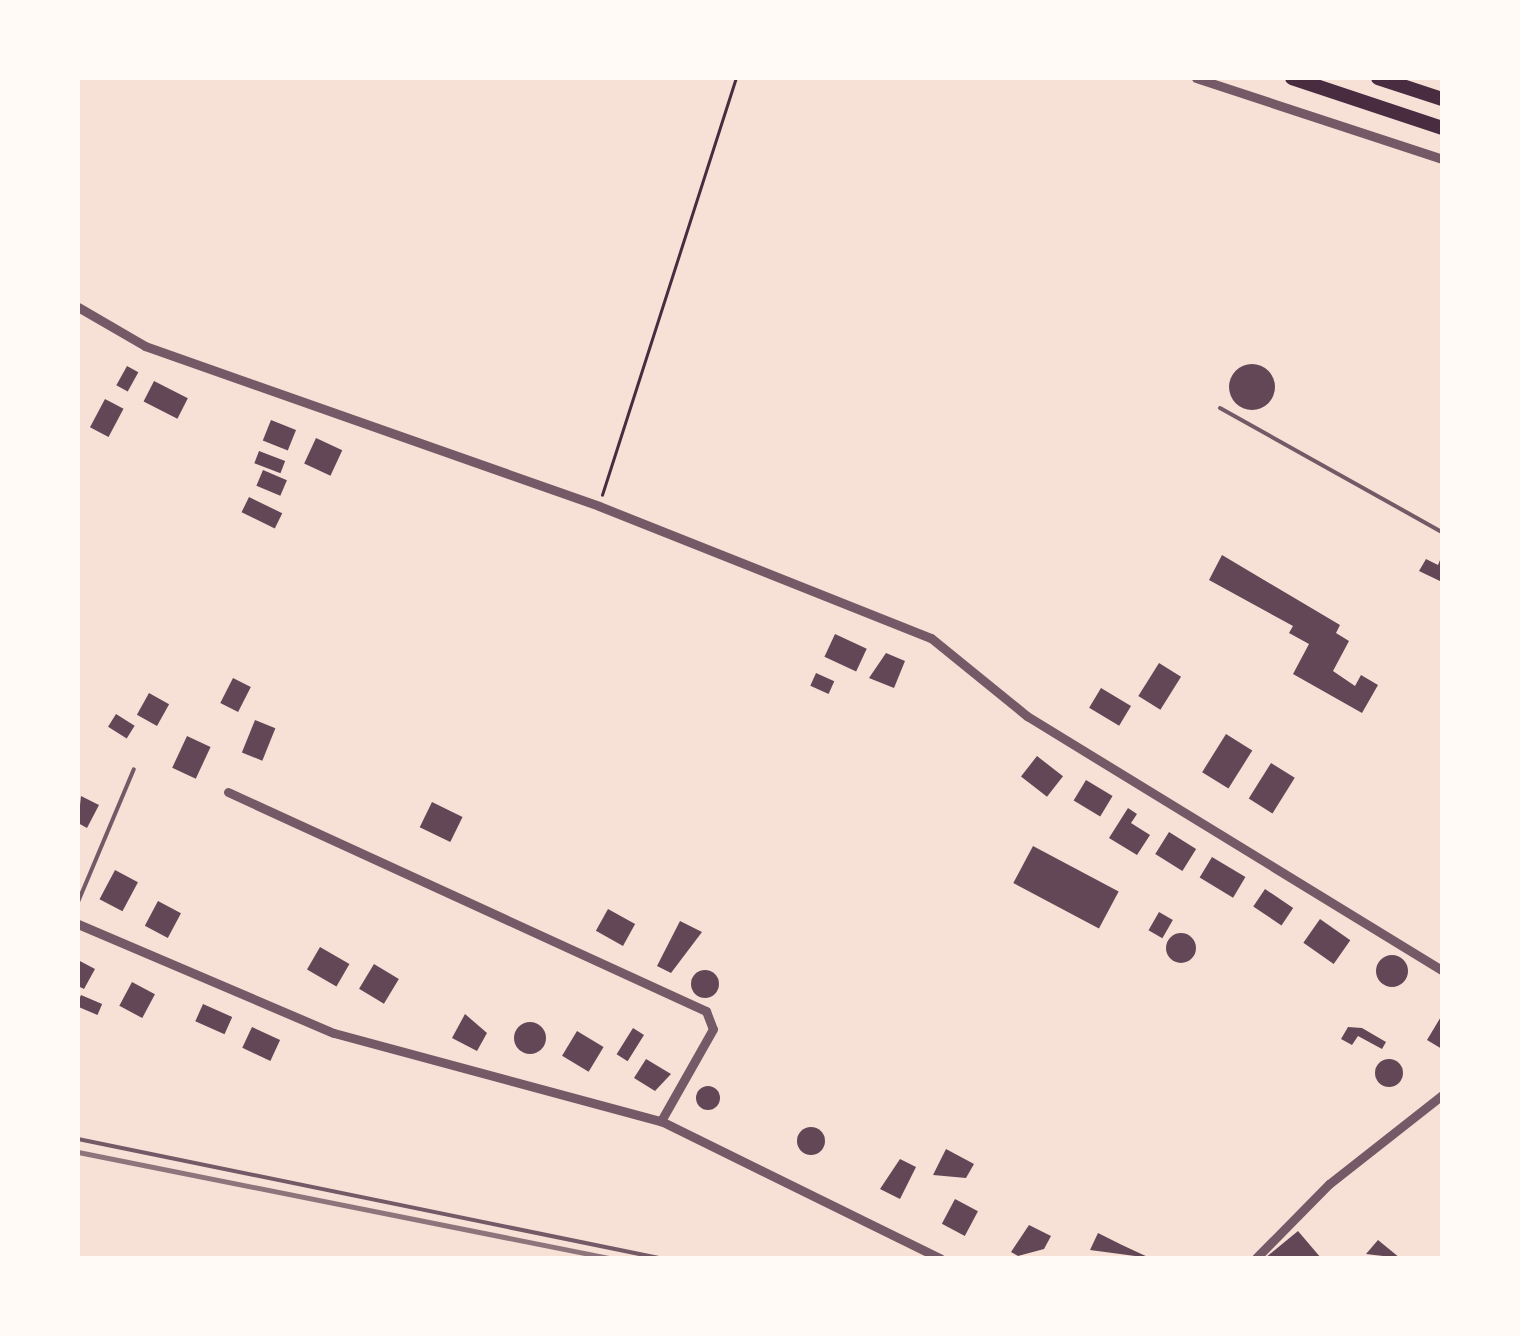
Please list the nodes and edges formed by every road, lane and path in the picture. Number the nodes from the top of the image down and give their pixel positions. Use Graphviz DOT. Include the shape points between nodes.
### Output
graph roads {
  1 [pos="736,78"];
  2 [pos="1196,78"];
  3 [pos="1292,78"];
  4 [pos="1378,78"];
  5 [pos="1442,99"];
  6 [pos="1442,128"];
  7 [pos="1442,159"];
  8 [pos="78,307"];
  9 [pos="1220,408"];
  10 [pos="598,506"];
  11 [pos="1442,532"];
  12 [pos="134,769"];
  13 [pos="228,792"];
  14 [pos="78,902"];
  15 [pos="78,924"];
  16 [pos="1442,970"];
  17 [pos="1442,1096"];
  18 [pos="662,1121"];
  19 [pos="78,1139"];
  20 [pos="659,1258"];
  21 [pos="940,1258"];
  22 [pos="1256,1258"];
  1 -- 10 [label="path"];
  2 -- 7 [label="street"];
  3 -- 6 [label="main road"];
  4 -- 5 [label="main road"];
  8 -- 10 [label="street" via="146,346"];
  9 -- 11 [label="lane"];
  10 -- 16 [label="street" via="931,638 1026,716"];
  12 -- 14 [label="lane"];
  13 -- 18 [label="street" via="706,1011 713,1028"];
  15 -- 18 [label="street" via="334,1033"];
  17 -- 22 [label="street" via="1328,1184"];
  18 -- 21 [label="street"];
  19 -- 20 [label="lane"];
}
